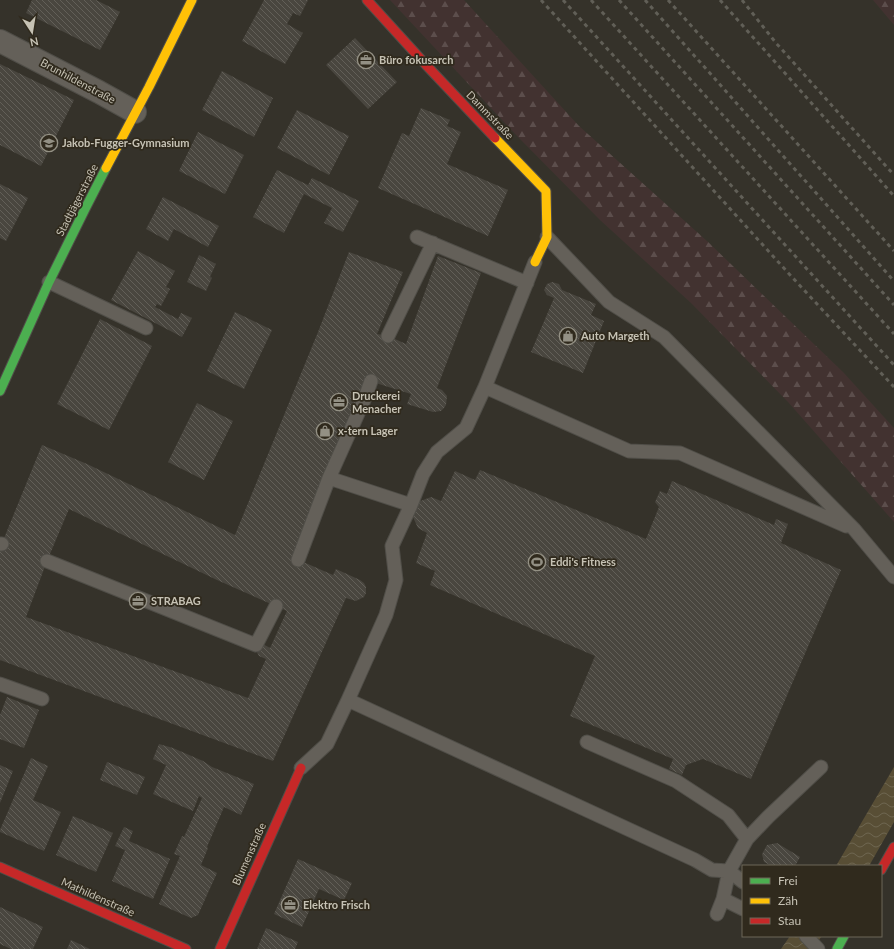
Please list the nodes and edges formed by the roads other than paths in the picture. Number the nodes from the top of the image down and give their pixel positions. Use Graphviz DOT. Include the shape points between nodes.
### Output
graph roads {
  1 [pos="192,0"];
  2 [pos="367,0"];
  3 [pos="0,41"];
  4 [pos="135,112"];
  5 [pos="417,237"];
  6 [pos="547,237"];
  7 [pos="433,243"];
  8 [pos="535,262"];
  9 [pos="49,282"];
  10 [pos="527,283"];
  11 [pos="146,328"];
  12 [pos="388,336"];
  13 [pos="371,381"];
  14 [pos="485,387"];
  15 [pos="0,392"];
  16 [pos="329,478"];
  17 [pos="410,505"];
  18 [pos="854,529"];
  19 [pos="298,560"];
  20 [pos="47,561"];
  21 [pos="894,577"];
  22 [pos="276,606"];
  23 [pos="0,684"];
  24 [pos="42,699"];
  25 [pos="348,700"];
  26 [pos="587,742"];
  27 [pos="821,767"];
  28 [pos="301,768"];
  29 [pos="747,839"];
  30 [pos="894,847"];
  31 [pos="0,867"];
  32 [pos="882,868"];
  33 [pos="729,871"];
  34 [pos="742,881"];
  35 [pos="723,898"];
  36 [pos="742,908"];
  37 [pos="717,914"];
  38 [pos="807,937"];
  39 [pos="843,937"];
  40 [pos="186,949"];
  41 [pos="220,949"];
  42 [pos="817,949"];
  43 [pos="837,949"];
  1 -- 4 [label="street, Stadtjägerstraße"];
  2 -- 6 [label="street, Dammstraße" via="546,191"];
  3 -- 4 [label="street, Brunhildenstraße"];
  4 -- 9 [label="street, Stadtjägerstraße"];
  5 -- 7 [label="lane"];
  6 -- 8 [label="street, Dammstraße"];
  6 -- 18 [label="lane" via="609,302 664,337"];
  7 -- 10 [label="lane"];
  7 -- 12 [label="lane"];
  8 -- 10 [label="lane"];
  9 -- 11 [label="lane"];
  9 -- 15 [label="street, Stadtjägerstraße"];
  10 -- 14 [label="lane"];
  13 -- 16 [label="lane"];
  14 -- 17 [label="lane" via="466,428 437,452 423,474"];
  14 -- 18 [label="lane" via="629,451 680,453"];
  16 -- 17 [label="lane"];
  16 -- 19 [label="lane"];
  17 -- 25 [label="lane" via="392,546 396,580 386,614"];
  18 -- 21 [label="lane"];
  20 -- 22 [label="lane" via="256,645"];
  23 -- 24 [label="lane"];
  25 -- 28 [label="lane" via="326,744"];
  25 -- 33 [label="lane" via="712,870"];
  26 -- 29 [label="lane" via="676,782 728,815"];
  27 -- 29 [label="lane"];
  28 -- 41 [label="street, Blumenstraße"];
  29 -- 33 [label="lane"];
  30 -- 32 [label="street"];
  31 -- 40 [label="street, Mathildenstraße"];
  33 -- 34 [label="lane"];
  33 -- 35 [label="lane"];
  35 -- 36 [label="lane"];
  35 -- 37 [label="lane"];
  38 -- 42 [label="lane"];
  39 -- 43 [label="street"];
}
